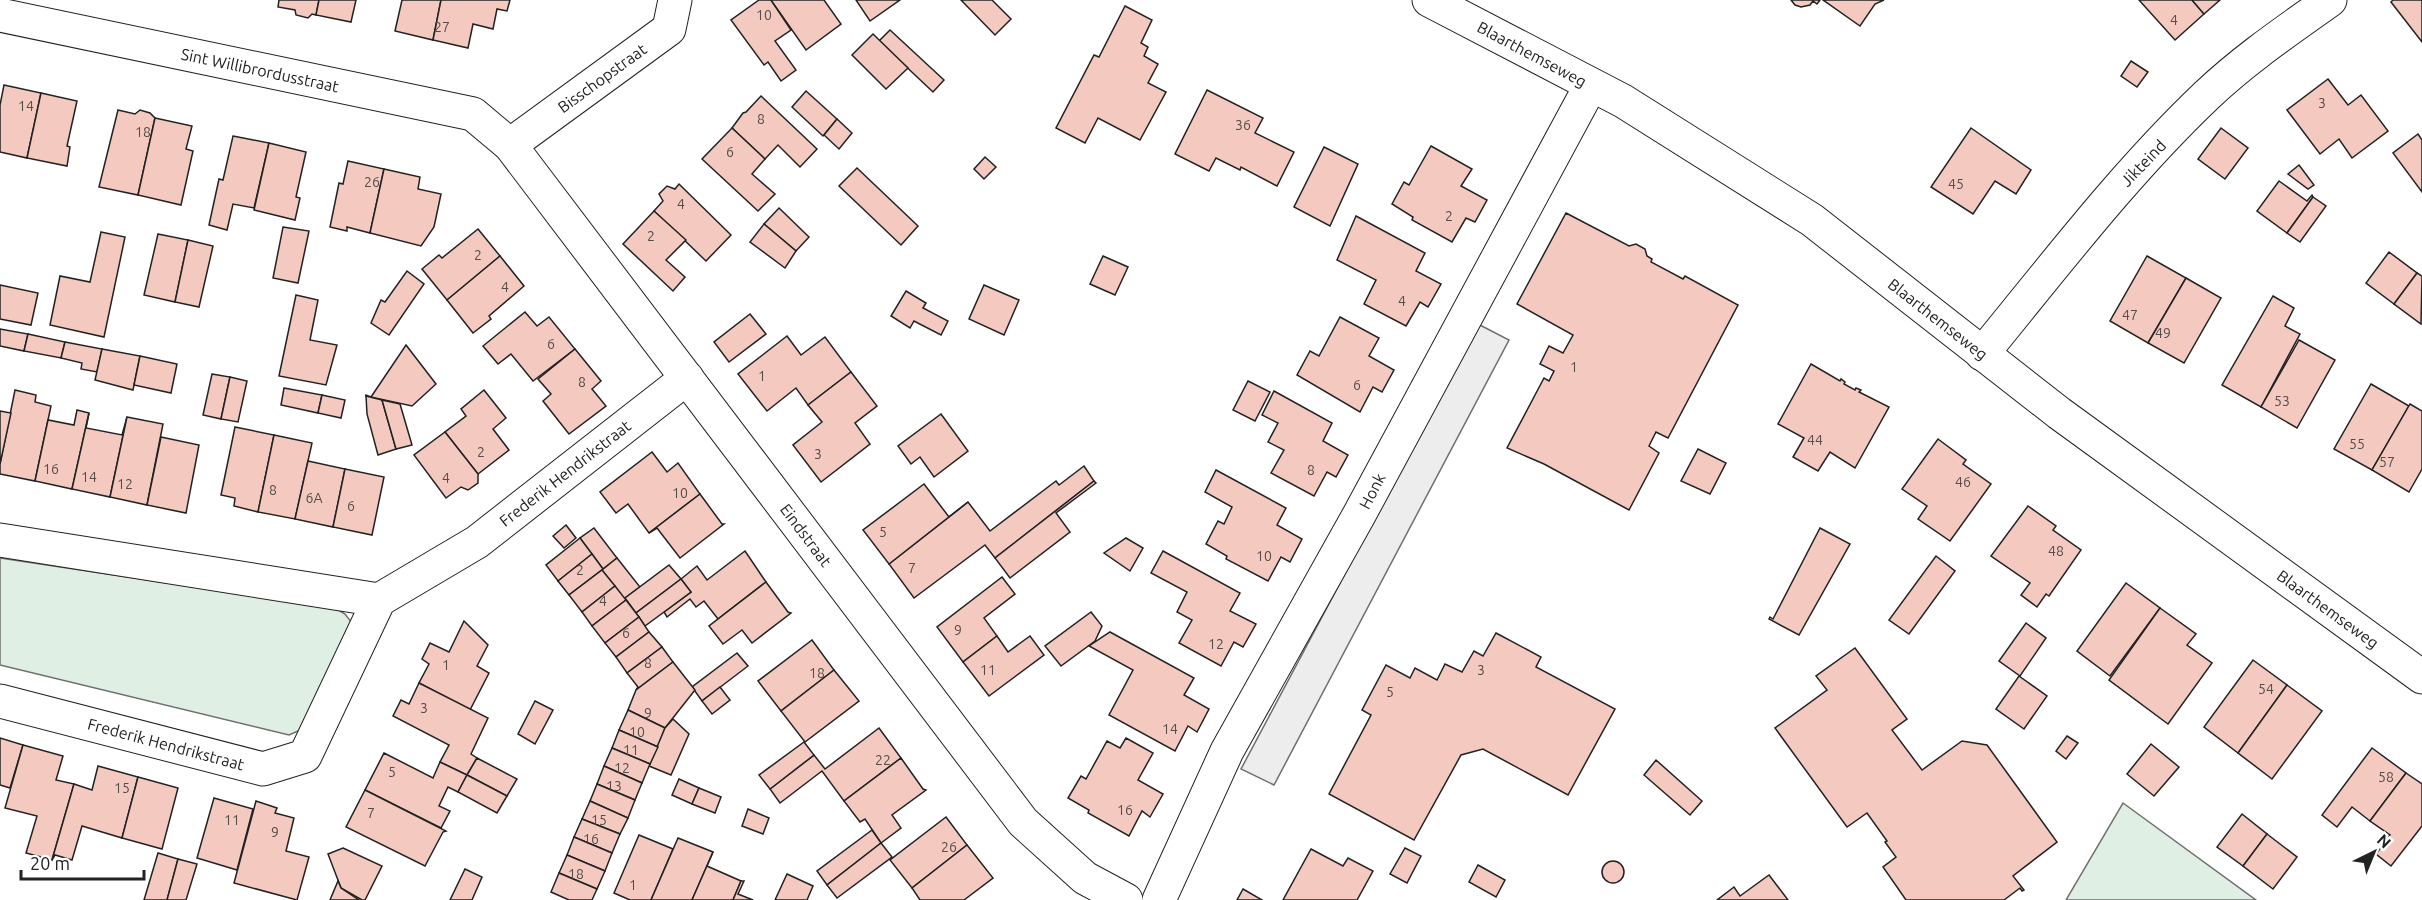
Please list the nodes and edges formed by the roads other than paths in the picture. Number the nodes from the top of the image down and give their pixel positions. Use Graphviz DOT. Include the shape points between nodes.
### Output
graph roads {
  1 [pos="675,0"];
  2 [pos="1430,0"];
  3 [pos="2330,0"];
  4 [pos="0,15"];
  5 [pos="1591,85"];
  6 [pos="510,145"];
  7 [pos="1982,354"];
  8 [pos="687,378"];
  9 [pos="0,540"];
  10 [pos="378,600"];
  11 [pos="2422,677"];
  12 [pos="0,701"];
  13 [pos="1126,900"];
  14 [pos="1159,900"];
  1 -- 6 [label="street, Bisschopstraat" via="669,29"];
  2 -- 5 [label="street, Blaarthemseweg"];
  3 -- 7 [label="street, Jikteind" via="2256,53 2207,96 2095,213"];
  4 -- 6 [label="street, Sint Willibrordusstraat" via="473,114"];
  5 -- 7 [label="street, Blaarthemseweg" via="1623,100 1812,220"];
  5 -- 14 [label="street, Honk" via="1227,751"];
  6 -- 8 [label="street, Eindstraat"];
  7 -- 11 [label="street, Blaarthemseweg"];
  8 -- 10 [label="street, Frederik Hendrikstraat" via="477,542"];
  8 -- 13 [label="street, Eindstraat" via="1023,822 1085,878"];
  9 -- 10 [label="street"];
  10 -- 12 [label="street, Frederik Hendrikstraat" via="305,756 263,769"];
}
